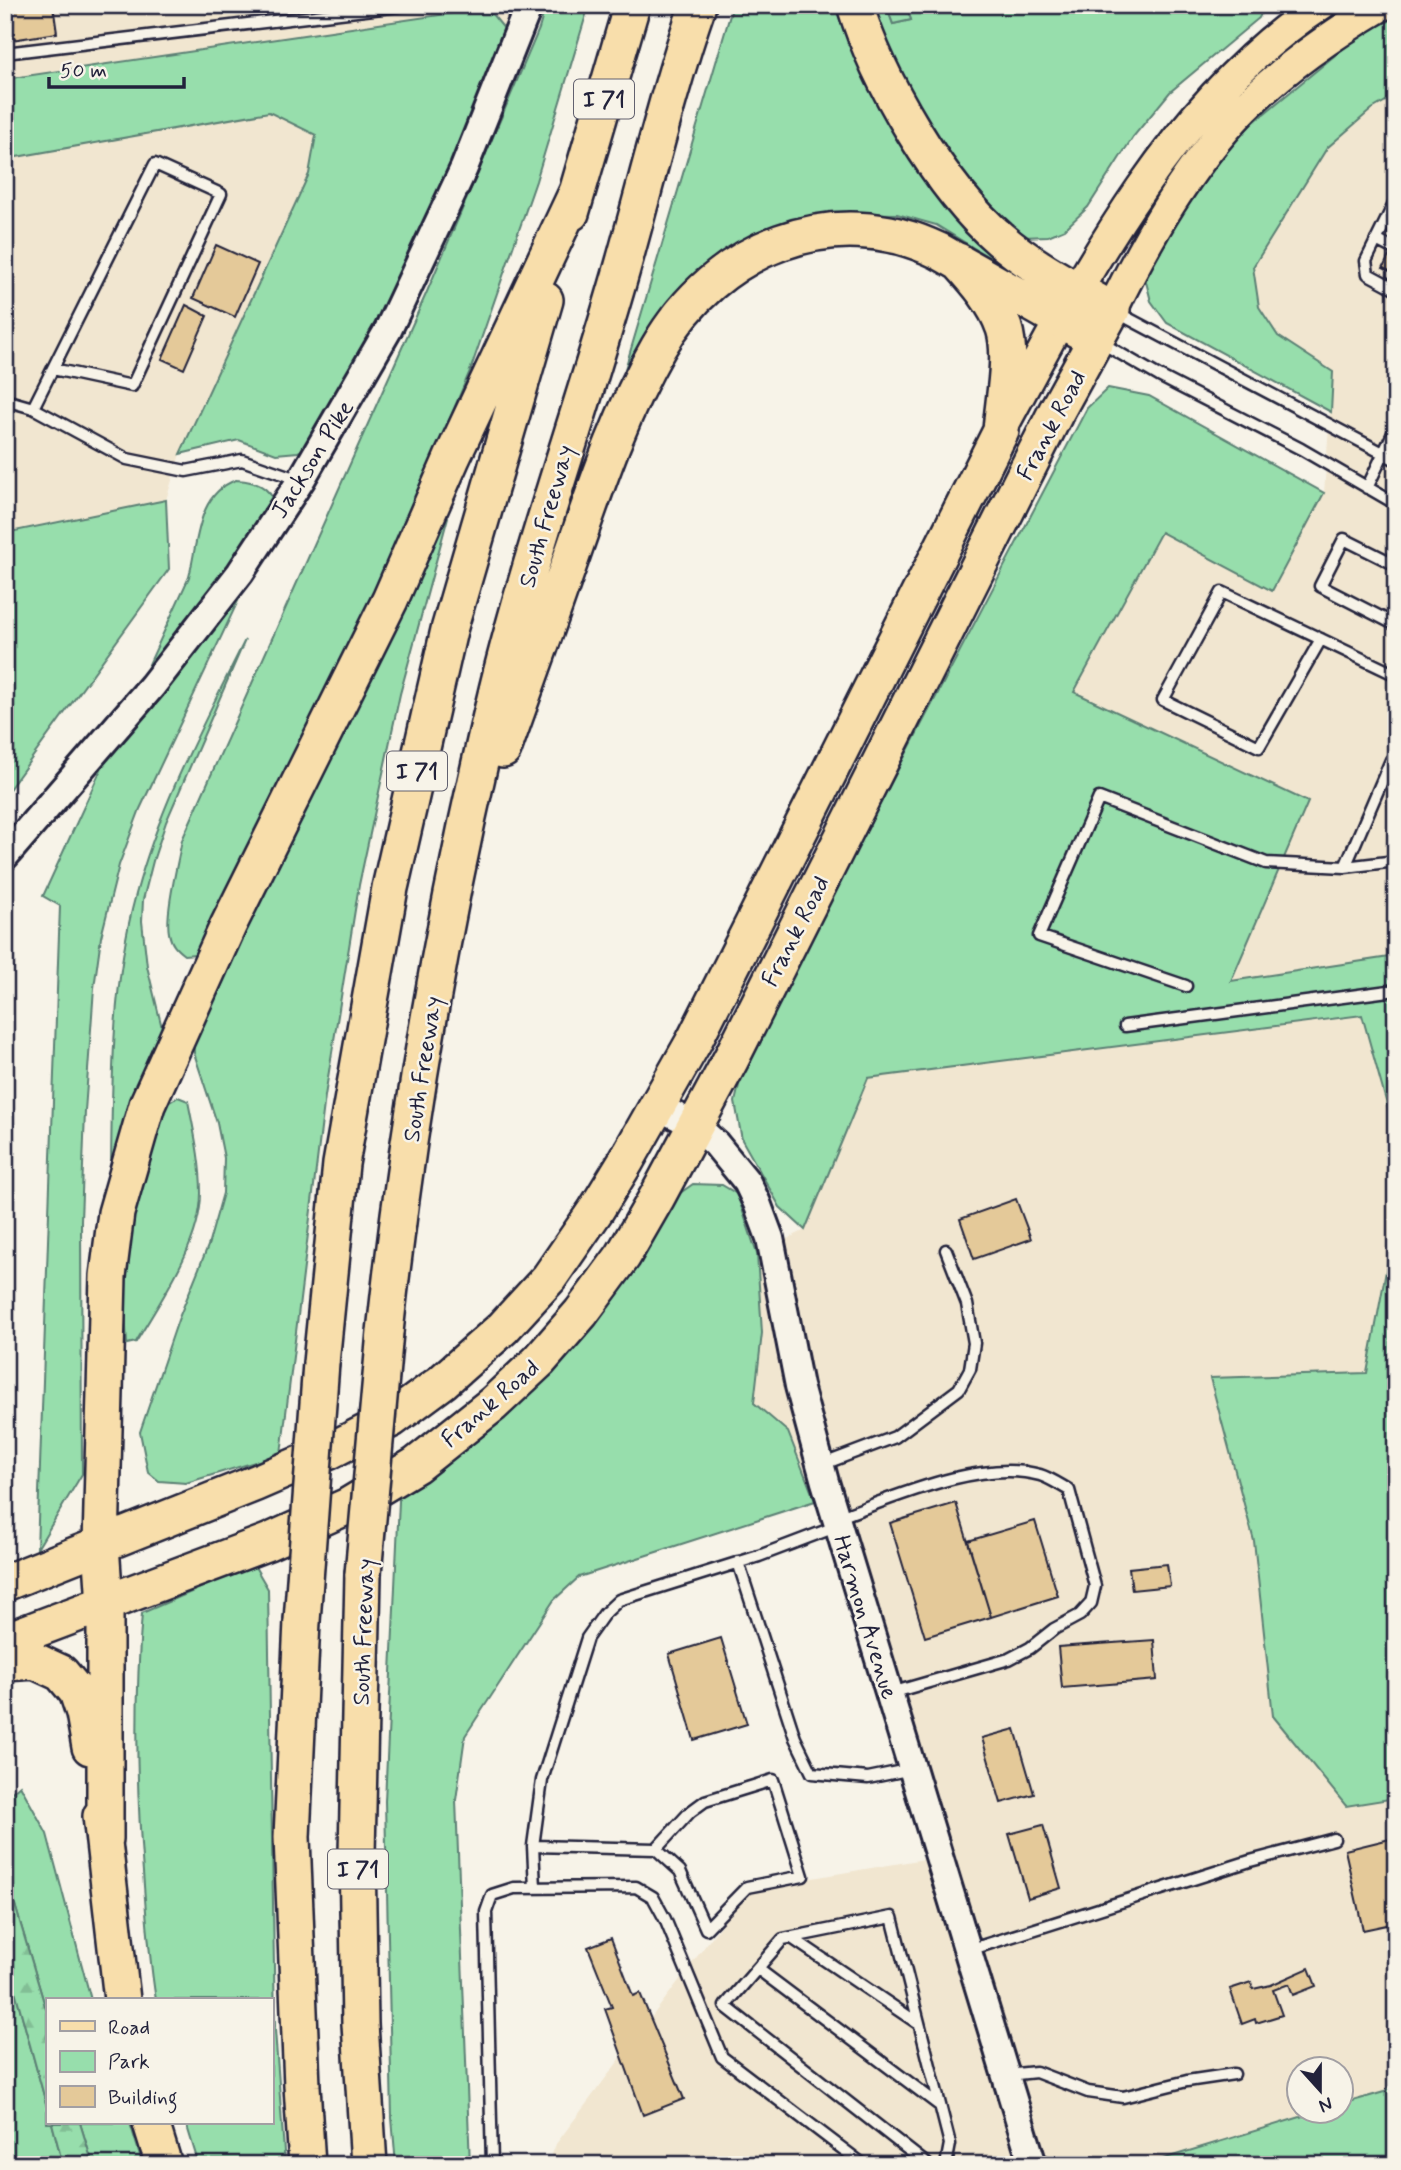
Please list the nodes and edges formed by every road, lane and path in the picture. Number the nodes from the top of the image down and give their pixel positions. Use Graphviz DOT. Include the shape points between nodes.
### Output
graph roads {
  1 [pos="407,5"];
  2 [pos="529,5"];
  3 [pos="632,5"];
  4 [pos="698,5"];
  5 [pos="855,5"];
  6 [pos="1382,5"];
  7 [pos="1310,23"];
  8 [pos="5,53"];
  9 [pos="577,192"];
  10 [pos="1396,200"];
  11 [pos="1391,221"];
  12 [pos="1376,240"];
  13 [pos="1392,248"];
  14 [pos="958,261"];
  15 [pos="1396,289"];
  16 [pos="1070,305"];
  17 [pos="1104,325"];
  18 [pos="52,369"];
  19 [pos="5,400"];
  20 [pos="33,408"];
  21 [pos="1396,427"];
  22 [pos="1001,431"];
  23 [pos="1383,453"];
  24 [pos="1396,460"];
  25 [pos="301,480"];
  26 [pos="1367,488"];
  27 [pos="1396,504"];
  28 [pos="1396,565"];
  29 [pos="1396,625"];
  30 [pos="1321,639"];
  31 [pos="1396,675"];
  32 [pos="1396,756"];
  33 [pos="5,856"];
  34 [pos="1396,862"];
  35 [pos="1345,867"];
  36 [pos="449,905"];
  37 [pos="1186,986"];
  38 [pos="1396,990"];
  39 [pos="1125,1026"];
  40 [pos="656,1106"];
  41 [pos="695,1125"];
  42 [pos="946,1250"];
  43 [pos="821,1465"];
  44 [pos="837,1522"];
  45 [pos="101,1545"];
  46 [pos="738,1562"];
  47 [pos="5,1583"];
  48 [pos="105,1604"];
  49 [pos="5,1641"];
  50 [pos="5,1663"];
  51 [pos="890,1694"];
  52 [pos="913,1769"];
  53 [pos="105,1839"];
  54 [pos="1334,1839"];
  55 [pos="534,1846"];
  56 [pos="656,1849"];
  57 [pos="535,1888"];
  58 [pos="792,1938"];
  59 [pos="968,1951"];
  60 [pos="758,1969"];
  61 [pos="122,1998"];
  62 [pos="919,2024"];
  63 [pos="1234,2074"];
  64 [pos="1006,2075"];
  65 [pos="940,2105"];
  66 [pos="151,2124"];
  67 [pos="164,2165"];
  68 [pos="307,2165"];
  69 [pos="369,2165"];
  70 [pos="492,2165"];
  71 [pos="864,2165"];
  72 [pos="928,2165"];
  73 [pos="946,2165"];
  74 [pos="1033,2165"];
  1 -- 8 [label="lane"];
  2 -- 25 [label="main road, Jackson Pike" via="464,168 388,330"];
  3 -- 9 [label="highway, I 71"];
  4 -- 36 [label="highway, South Freeway / I 71" via="527,580"];
  5 -- 16 [label="highway" via="862,29 909,122 935,162 998,238"];
  6 -- 7 [label="main road, Frank Road"];
  7 -- 16 [label="main road, Frank Road" via="1263,48 1200,110 1140,189"];
  7 -- 17 [label="main road, Frank Road" via="1203,156 1149,236"];
  9 -- 45 [label="highway" via="390,600 228,926 147,1105 116,1213 108,1276"];
  9 -- 68 [label="highway, I 71, bridge" via="449,630 390,888 341,1164 302,1621 292,1836"];
  10 -- 11 [label="lane"];
  11 -- 12 [label="lane"];
  12 -- 13 [label="lane"];
  12 -- 15 [label="lane" via="1366,261 1368,274"];
  14 -- 16 [label="highway"];
  14 -- 22 [label="highway" via="986,295 1004,328 1007,347"];
  14 -- 36 [label="highway" via="919,241 883,232 809,232 733,265 685,311 658,347 601,473"];
  16 -- 17 [label="highway"];
  16 -- 22 [label="main road, Frank Road"];
  17 -- 23 [label="lane"];
  17 -- 26 [label="lane" via="1159,376"];
  17 -- 41 [label="highway, Frank Road"];
  18 -- 18 [label="lane" via="155,164 221,194 132,386"];
  18 -- 20 [label="lane"];
  19 -- 20 [label="lane"];
  20 -- 25 [label="lane" via="127,458 186,471 242,460"];
  21 -- 23 [label="lane"];
  22 -- 40 [label="highway, Frank Road" via="694,1041"];
  23 -- 24 [label="lane"];
  23 -- 26 [label="lane"];
  25 -- 33 [label="main road, Jackson Pike" via="240,573 152,686"];
  26 -- 27 [label="lane"];
  28 -- 29 [label="lane" via="1345,539 1320,586"];
  30 -- 30 [label="lane" via="1222,592 1163,700 1259,747"];
  30 -- 31 [label="lane"];
  32 -- 35 [label="lane"];
  34 -- 35 [label="lane"];
  35 -- 37 [label="lane" via="1266,863 1099,798 1040,936"];
  36 -- 69 [label="highway, South Freeway / I 71, bridge" via="402,1193 363,1574 357,1854 360,2024"];
  38 -- 39 [label="lane"];
  40 -- 41 [label="main road, Harmon Avenue"];
  40 -- 45 [label="highway, Frank Road" via="596,1210 548,1278 442,1382 392,1419 330,1451"];
  41 -- 43 [label="main road, Harmon Avenue" via="747,1182 765,1221 799,1386"];
  41 -- 48 [label="highway, Frank Road" via="609,1275 539,1361 493,1404 416,1465 348,1506"];
  42 -- 43 [label="lane" via="967,1304 974,1343 970,1369 959,1389 895,1437"];
  43 -- 44 [label="main road, Harmon Avenue"];
  44 -- 46 [label="lane"];
  44 -- 51 [label="main road, Harmon Avenue"];
  44 -- 51 [label="lane" via="961,1476 1014,1471 1042,1475 1069,1490 1095,1586 1091,1603 1080,1615 1009,1659"];
  45 -- 47 [label="highway, Frank Road"];
  45 -- 48 [label="highway"];
  46 -- 52 [label="lane" via="795,1738 812,1773 869,1778"];
  46 -- 55 [label="lane" via="619,1600 598,1622 587,1638 542,1780"];
  48 -- 49 [label="highway, Frank Road"];
  48 -- 53 [label="highway"];
  50 -- 53 [label="highway" via="35,1661 61,1673 78,1692"];
  51 -- 52 [label="main road, Harmon Avenue"];
  52 -- 59 [label="main road, Harmon Avenue"];
  53 -- 61 [label="highway"];
  54 -- 59 [label="lane" via="1250,1861"];
  55 -- 56 [label="lane"];
  55 -- 57 [label="lane"];
  56 -- 56 [label="lane" via="680,1871 706,1929 747,1887 803,1876 773,1780 705,1801"];
  57 -- 70 [label="lane" via="492,1895 486,1912"];
  57 -- 71 [label="lane" via="636,1887 653,1897 722,2057"];
  58 -- 60 [label="lane" via="783,1939"];
  58 -- 62 [label="lane"];
  58 -- 62 [label="lane" via="892,1917"];
  59 -- 64 [label="main road, Harmon Avenue"];
  60 -- 65 [label="lane"];
  60 -- 72 [label="lane" via="725,2006"];
  62 -- 65 [label="lane"];
  63 -- 64 [label="lane" via="1123,2097 1088,2092 1036,2072"];
  64 -- 74 [label="main road, Harmon Avenue"];
  65 -- 73 [label="lane" via="950,2144"];
  66 -- 67 [label="highway"];
}
